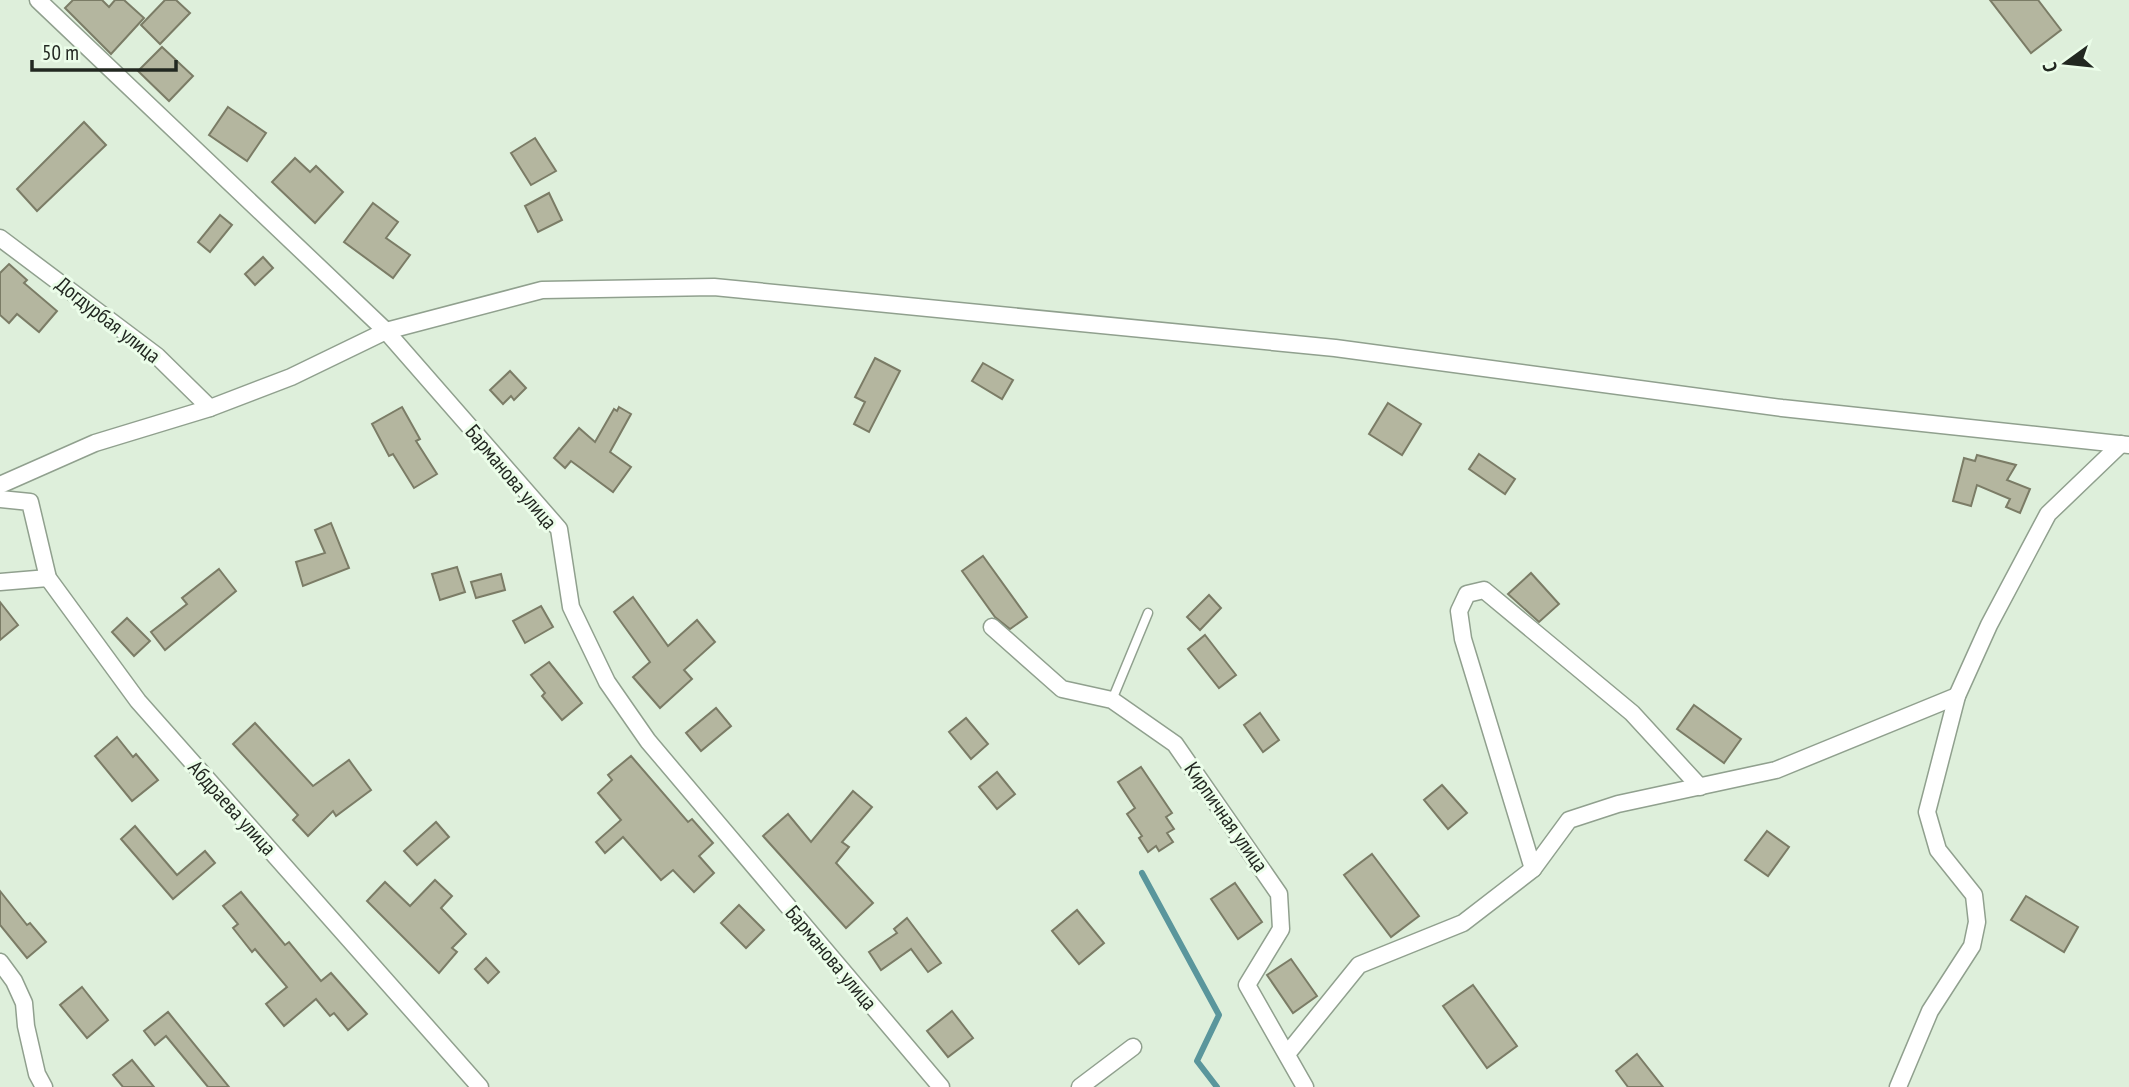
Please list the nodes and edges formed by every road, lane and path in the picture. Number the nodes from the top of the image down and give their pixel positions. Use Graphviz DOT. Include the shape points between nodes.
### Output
graph roads {
  1 [pos="38,0"];
  2 [pos="0,238"];
  3 [pos="386,331"];
  4 [pos="210,408"];
  5 [pos="2125,445"];
  6 [pos="0,485"];
  7 [pos="0,499"];
  8 [pos="48,578"];
  9 [pos="0,582"];
  10 [pos="1148,612"];
  11 [pos="992,626"];
  12 [pos="1957,696"];
  13 [pos="1112,700"];
  14 [pos="1700,787"];
  15 [pos="1533,869"];
  16 [pos="0,962"];
  17 [pos="1133,1046"];
  18 [pos="1287,1054"];
  19 [pos="44,1087"];
  20 [pos="480,1087"];
  21 [pos="941,1087"];
  22 [pos="1080,1087"];
  23 [pos="1305,1087"];
  24 [pos="1898,1087"];
  1 -- 3 [label="street, Барманова улица"];
  2 -- 4 [label="street, Догдурбая улица" via="157,356"];
  3 -- 4 [label="street" via="291,377"];
  3 -- 5 [label="street" via="542,290 714,287 1335,348 1783,408"];
  3 -- 21 [label="street, Барманова улица" via="559,529 570,607 607,682 648,741"];
  4 -- 6 [label="street" via="95,443"];
  5 -- 12 [label="street" via="2048,514"];
  7 -- 8 [label="street, Абдраева улица" via="30,502"];
  8 -- 9 [label="street"];
  8 -- 20 [label="street, Абдраева улица" via="138,701"];
  10 -- 13 [label="lane"];
  11 -- 13 [label="street, Кирпичная улица" via="1062,689"];
  12 -- 14 [label="street" via="1776,770"];
  12 -- 24 [label="street" via="1927,811 1938,850 1974,895 1977,922 1972,946 1930,1011"];
  13 -- 18 [label="street, Кирпичная улица" via="1175,744 1279,894 1281,929 1247,985"];
  14 -- 15 [label="street" via="1618,804 1569,820"];
  14 -- 15 [label="street" via="1622,704 1484,590 1467,594 1459,611 1463,639"];
  15 -- 18 [label="street" via="1463,923 1359,965"];
  16 -- 19 [label="street" via="24,1003 37,1074"];
  17 -- 22 [label="street"];
  18 -- 23 [label="street, Кирпичная улица"];
}
